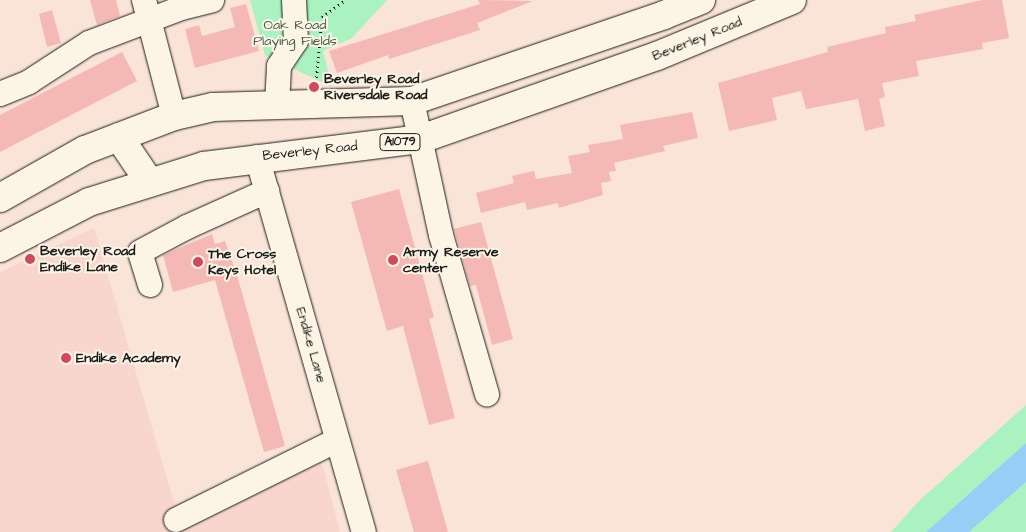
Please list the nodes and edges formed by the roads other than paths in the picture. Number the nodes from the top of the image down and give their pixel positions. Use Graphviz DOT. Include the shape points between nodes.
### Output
graph roads {
  1 [pos="212,0"];
  2 [pos="294,0"];
  3 [pos="701,0"];
  4 [pos="787,1"];
  5 [pos="146,10"];
  6 [pos="563,51"];
  7 [pos="574,85"];
  8 [pos="0,94"];
  9 [pos="412,101"];
  10 [pos="287,105"];
  11 [pos="174,116"];
  12 [pos="119,137"];
  13 [pos="421,139"];
  14 [pos="257,157"];
  15 [pos="150,183"];
  16 [pos="267,191"];
  17 [pos="0,198"];
  18 [pos="0,248"];
  19 [pos="150,285"];
  20 [pos="488,394"];
  21 [pos="338,440"];
  22 [pos="176,520"];
  23 [pos="364,532"];
  1 -- 5 [label="street"];
  2 -- 10 [label="street" via="296,41 279,66"];
  3 -- 6 [label="main road"];
  4 -- 7 [label="main road, Beverley Road / A1079" via="657,56"];
  5 -- 8 [label="street" via="29,82"];
  5 -- 11 [label="street"];
  6 -- 7 [label="main road"];
  6 -- 9 [label="main road"];
  7 -- 13 [label="main road, Beverley Road / A1079"];
  9 -- 10 [label="main road"];
  9 -- 13 [label="street"];
  10 -- 11 [label="main road" via="213,107"];
  11 -- 12 [label="main road"];
  12 -- 15 [label="main road"];
  12 -- 17 [label="main road" via="85,150"];
  13 -- 14 [label="main road, Beverley Road / A1079"];
  13 -- 20 [label="street" via="441,236"];
  14 -- 15 [label="main road, Beverley Road / A1079" via="204,166"];
  14 -- 16 [label="street, Endike Lane"];
  15 -- 18 [label="main road, Beverley Road / A1079" via="89,202"];
  16 -- 19 [label="street" via="140,252"];
  16 -- 21 [label="street, Endike Lane"];
  21 -- 22 [label="street"];
  21 -- 23 [label="street, Endike Lane"];
}
